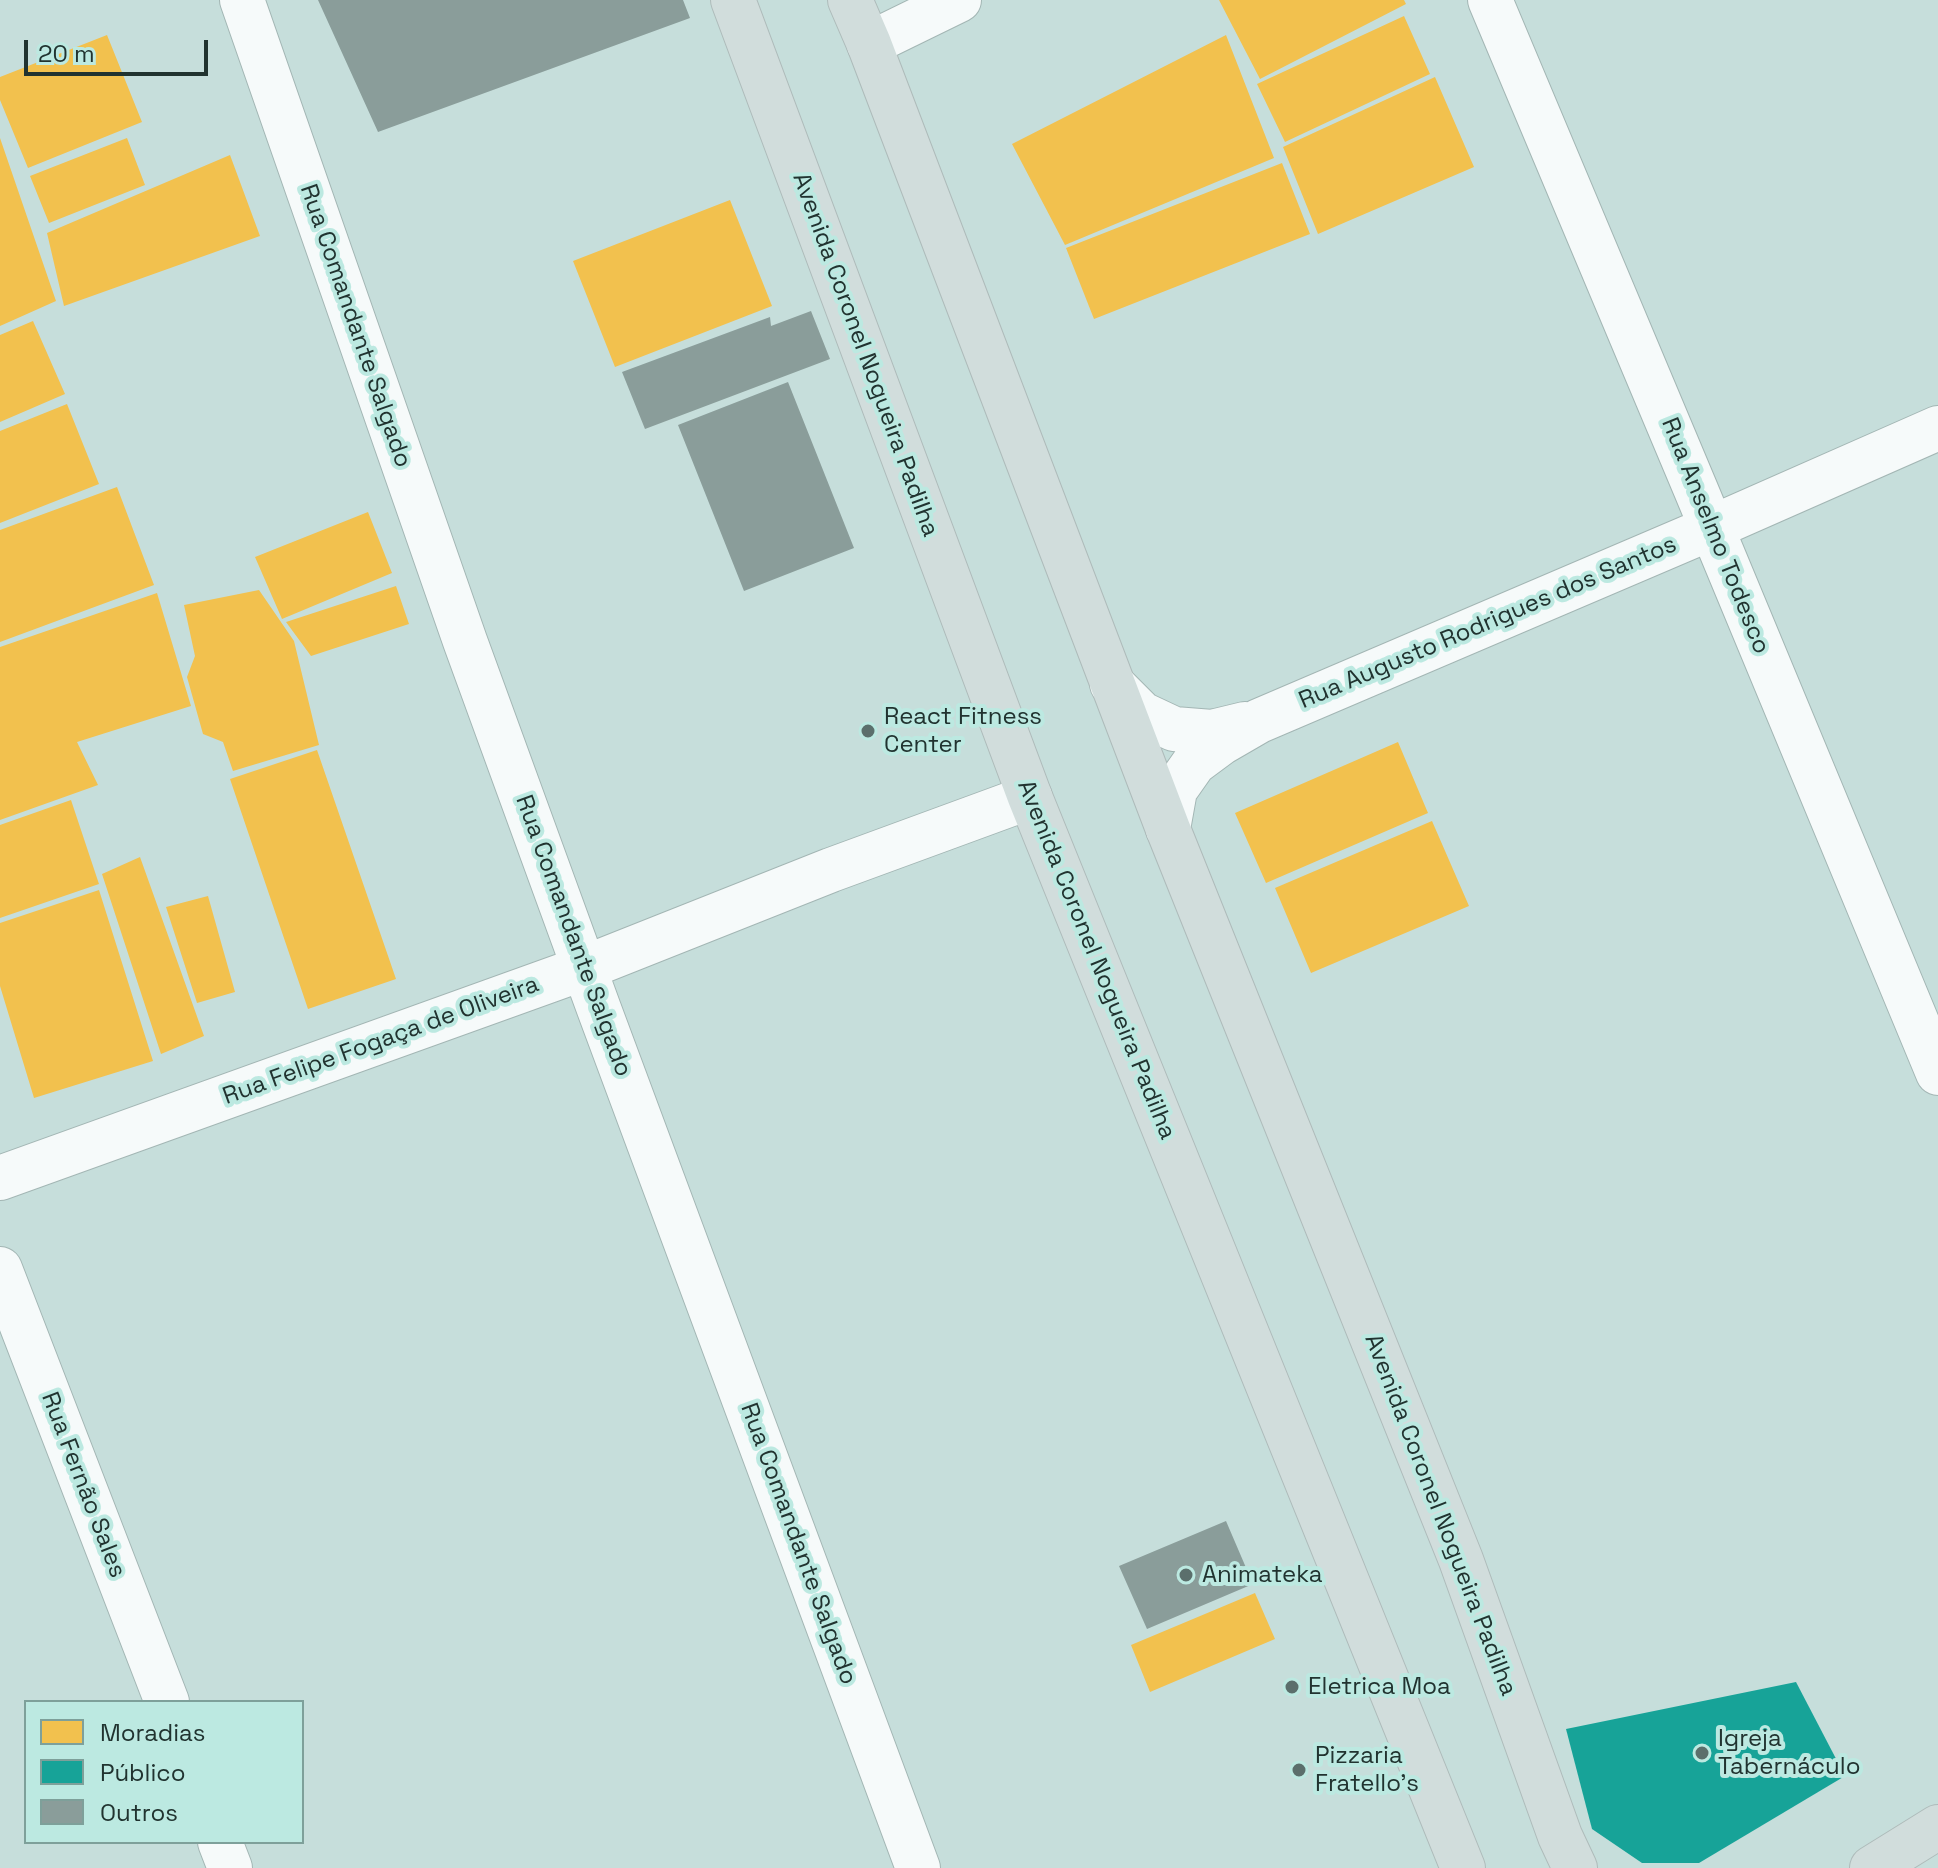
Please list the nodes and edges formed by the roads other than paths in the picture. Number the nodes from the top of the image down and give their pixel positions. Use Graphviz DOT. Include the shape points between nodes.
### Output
graph roads {
  1 [pos="242,0"];
  2 [pos="733,0"];
  3 [pos="850,0"];
  4 [pos="959,0"];
  5 [pos="1490,0"];
  6 [pos="869,44"];
  7 [pos="1938,428"];
  8 [pos="1711,528"];
  9 [pos="1112,684"];
  10 [pos="1259,721"];
  11 [pos="1030,797"];
  12 [pos="1168,829"];
  13 [pos="584,968"];
  14 [pos="1938,1073"];
  15 [pos="0,1178"];
  16 [pos="0,1269"];
  17 [pos="166,1700"];
  18 [pos="1938,1827"];
  19 [pos="221,1844"];
  20 [pos="1568,1852"];
  21 [pos="230,1868"];
  22 [pos="918,1868"];
  23 [pos="1463,1868"];
  24 [pos="1603,1868"];
  25 [pos="1872,1868"];
  1 -- 13 [label="street, Rua Comandante Salgado"];
  2 -- 11 [label="main road, Avenida Coronel Nogueira Padilha"];
  3 -- 6 [label="main road, Avenida Coronel Nogueira Padilha"];
  4 -- 6 [label="street"];
  5 -- 8 [label="street, Rua Anselmo Todesco"];
  6 -- 9 [label="main road, Avenida Coronel Nogueira Padilha"];
  7 -- 8 [label="street, Rua Augusto Rodrigues dos Santos"];
  8 -- 10 [label="street, Rua Augusto Rodrigues dos Santos"];
  8 -- 14 [label="street, Rua Anselmo Todesco"];
  9 -- 10 [label="street, Rua Augusto Rodrigues dos Santos" via="1142,714 1174,729 1212,732"];
  9 -- 12 [label="main road, Avenida Coronel Nogueira Padilha"];
  10 -- 12 [label="street, Rua Augusto Rodrigues dos Santos" via="1194,763 1175,790"];
  11 -- 13 [label="street, Rua Felipe Fogaça de Oliveira"];
  11 -- 23 [label="main road, Avenida Coronel Nogueira Padilha"];
  12 -- 20 [label="main road, Avenida Coronel Nogueira Padilha" via="1461,1560"];
  13 -- 15 [label="street, Rua Felipe Fogaça de Oliveira"];
  13 -- 22 [label="street, Rua Comandante Salgado"];
  16 -- 17 [label="street, Rua Fernão Sales"];
  18 -- 25 [label="main road"];
  19 -- 21 [label="street"];
  20 -- 24 [label="main road"];
}
